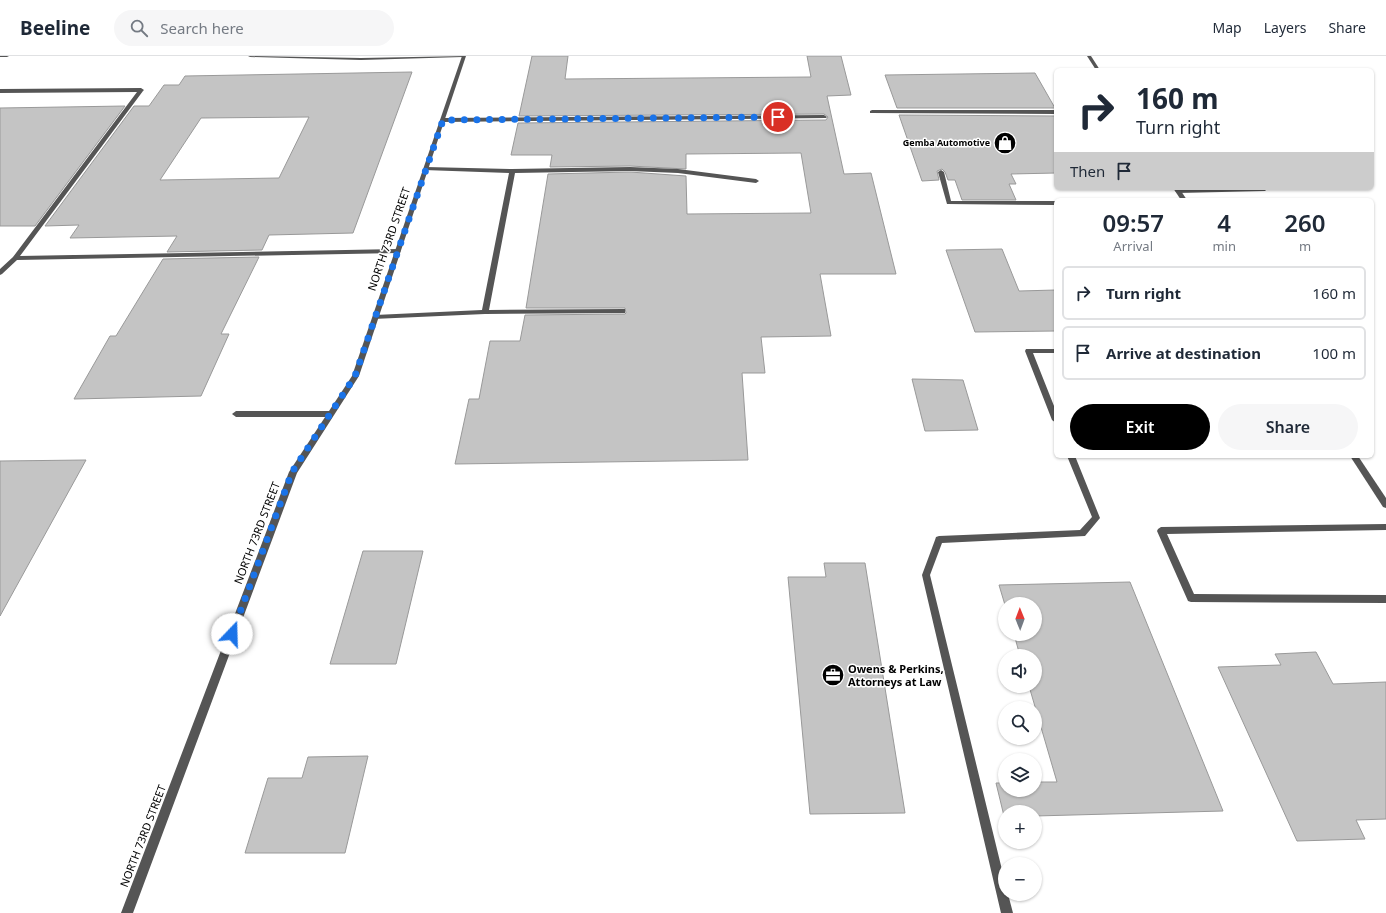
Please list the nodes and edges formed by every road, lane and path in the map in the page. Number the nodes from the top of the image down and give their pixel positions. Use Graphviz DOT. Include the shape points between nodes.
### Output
graph roads {
  1 [pos="0,56"];
  2 [pos="7,56"];
  3 [pos="250,56"];
  4 [pos="463,56"];
  5 [pos="1089,56"];
  6 [pos="1097,68"];
  7 [pos="0,91"];
  8 [pos="872,112"];
  9 [pos="1054,112"];
  10 [pos="824,117"];
  11 [pos="443,120"];
  12 [pos="426,169"];
  13 [pos="512,171"];
  14 [pos="941,172"];
  15 [pos="756,181"];
  16 [pos="1054,202"];
  17 [pos="398,251"];
  18 [pos="15,258"];
  19 [pos="0,273"];
  20 [pos="623,311"];
  21 [pos="485,312"];
  22 [pos="375,318"];
  23 [pos="1054,350"];
  24 [pos="236,414"];
  25 [pos="330,414"];
  26 [pos="1054,415"];
  27 [pos="1072,458"];
  28 [pos="1355,458"];
  29 [pos="1386,505"];
  30 [pos="1386,527"];
  31 [pos="1386,599"];
  32 [pos="127,913"];
  33 [pos="1007,913"];
  1 -- 2 [label="street"];
  3 -- 4 [label="street" via="361,59"];
  4 -- 11 [label="street, NORTH 73RD STREET"];
  5 -- 6 [label="street"];
  7 -- 18 [label="street" via="141,90"];
  8 -- 9 [label="street"];
  10 -- 11 [label="street"];
  11 -- 12 [label="street, NORTH 73RD STREET"];
  12 -- 13 [label="street"];
  12 -- 17 [label="street, NORTH 73RD STREET"];
  13 -- 15 [label="street" via="630,169 678,171"];
  13 -- 21 [label="street"];
  14 -- 16 [label="street" via="949,203"];
  17 -- 18 [label="street"];
  17 -- 22 [label="street, NORTH 73RD STREET"];
  18 -- 19 [label="street"];
  20 -- 21 [label="street"];
  21 -- 22 [label="street"];
  22 -- 25 [label="street, NORTH 73RD STREET" via="355,376"];
  23 -- 26 [label="street" via="1028,351"];
  24 -- 25 [label="street"];
  25 -- 32 [label="street, NORTH 73RD STREET" via="292,472"];
  27 -- 33 [label="street" via="1096,518 1082,533 939,540 926,575"];
  28 -- 29 [label="street"];
  30 -- 31 [label="street" via="1161,531 1192,598"];
}
